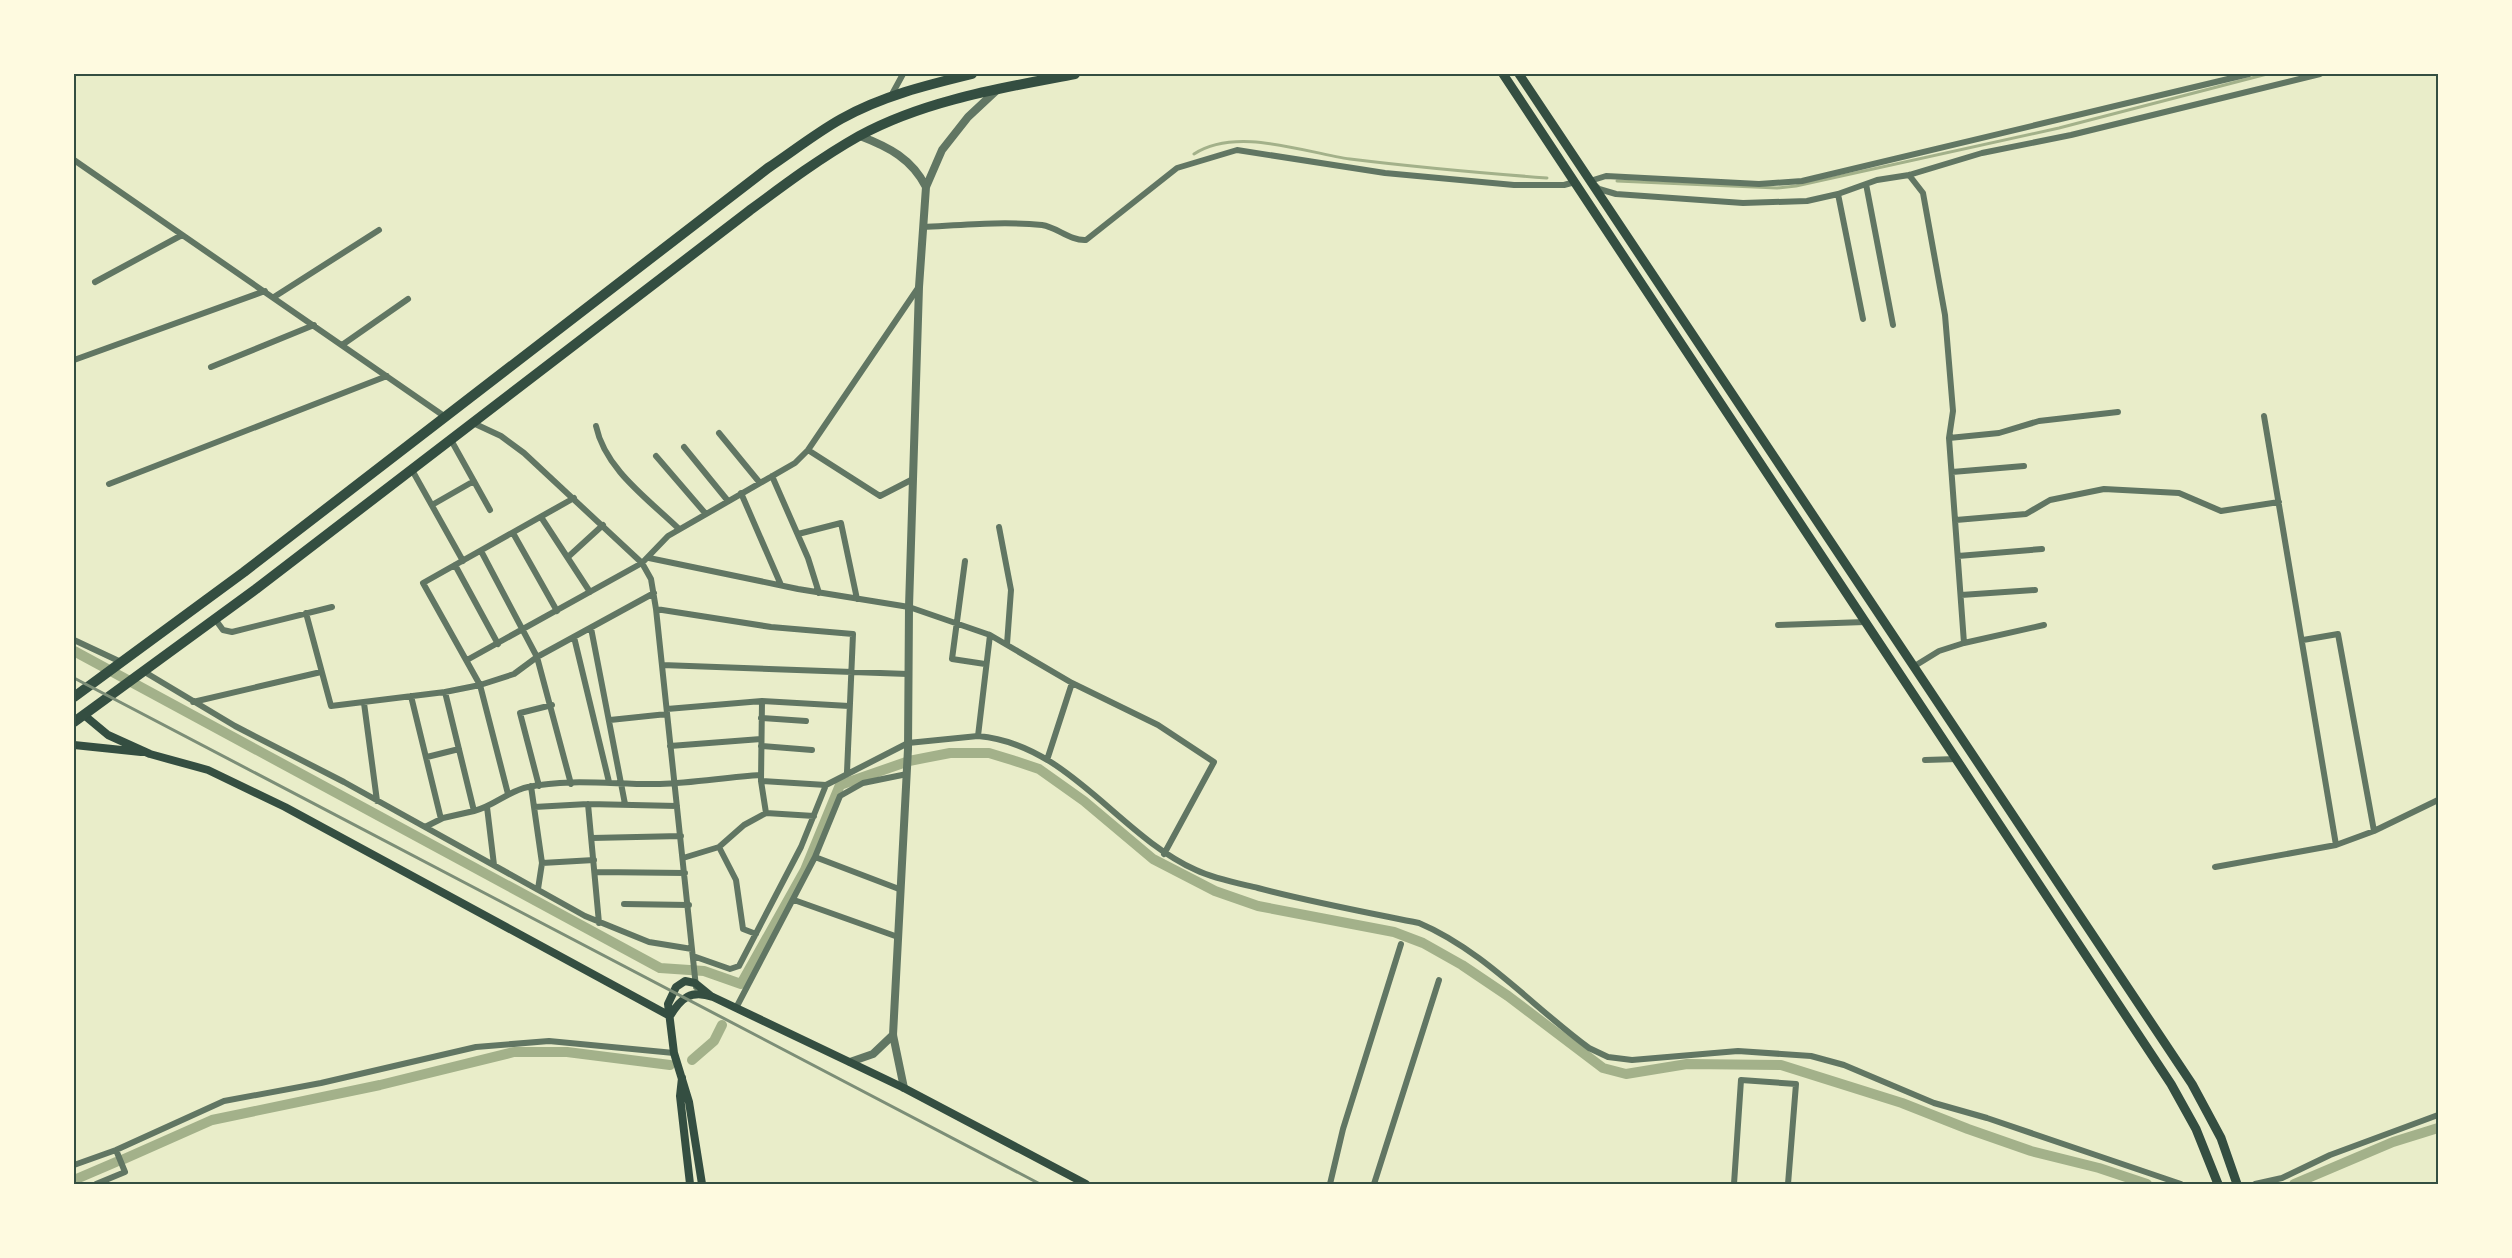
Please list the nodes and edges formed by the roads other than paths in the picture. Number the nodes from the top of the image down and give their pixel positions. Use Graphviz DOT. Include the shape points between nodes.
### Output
graph roads {
  1 [pos="903,74"];
  2 [pos="972,74"];
  3 [pos="1075,74"];
  4 [pos="1503,74"];
  5 [pos="1519,74"];
  6 [pos="2249,74"];
  7 [pos="2320,74"];
  8 [pos="998,89"];
  9 [pos="891,96"];
  10 [pos="860,136"];
  11 [pos="74,160"];
  12 [pos="1910,175"];
  13 [pos="1590,181"];
  14 [pos="1575,182"];
  15 [pos="1866,184"];
  16 [pos="926,187"];
  17 [pos="1838,194"];
  18 [pos="923,227"];
  19 [pos="379,230"];
  20 [pos="182,235"];
  21 [pos="637,269"];
  22 [pos="95,282"];
  23 [pos="650,286"];
  24 [pos="919,287"];
  25 [pos="265,291"];
  26 [pos="274,297"];
  27 [pos="408,299"];
  28 [pos="1863,319"];
  29 [pos="1893,324"];
  30 [pos="314,325"];
  31 [pos="342,345"];
  32 [pos="74,360"];
  33 [pos="1712,366"];
  34 [pos="211,367"];
  35 [pos="1701,373"];
  36 [pos="387,376"];
  37 [pos="2118,412"];
  38 [pos="444,416"];
  39 [pos="2264,416"];
  40 [pos="472,423"];
  41 [pos="596,426"];
  42 [pos="719,433"];
  43 [pos="1949,438"];
  44 [pos="451,440"];
  45 [pos="684,447"];
  46 [pos="808,450"];
  47 [pos="656,456"];
  48 [pos="2024,466"];
  49 [pos="411,470"];
  50 [pos="1952,472"];
  51 [pos="772,476"];
  52 [pos="913,479"];
  53 [pos="474,481"];
  54 [pos="760,483"];
  55 [pos="109,484"];
  56 [pos="741,493"];
  57 [pos="574,498"];
  58 [pos="728,501"];
  59 [pos="2279,502"];
  60 [pos="432,505"];
  61 [pos="490,510"];
  62 [pos="705,513"];
  63 [pos="541,517"];
  64 [pos="1956,520"];
  65 [pos="603,525"];
  66 [pos="999,527"];
  67 [pos="679,529"];
  68 [pos="513,533"];
  69 [pos="798,534"];
  70 [pos="2042,549"];
  71 [pos="481,551"];
  72 [pos="1958,556"];
  73 [pos="568,557"];
  74 [pos="648,558"];
  75 [pos="463,561"];
  76 [pos="965,561"];
  77 [pos="642,563"];
  78 [pos="455,565"];
  79 [pos="244,572"];
  80 [pos="781,585"];
  81 [pos="256,589"];
  82 [pos="2035,590"];
  83 [pos="590,592"];
  84 [pos="654,593"];
  85 [pos="819,593"];
  86 [pos="1961,595"];
  87 [pos="857,599"];
  88 [pos="332,606"];
  89 [pos="909,607"];
  90 [pos="656,609"];
  91 [pos="556,610"];
  92 [pos="306,613"];
  93 [pos="215,619"];
  94 [pos="958,622"];
  95 [pos="1865,622"];
  96 [pos="1778,625"];
  97 [pos="2044,625"];
  98 [pos="591,628"];
  99 [pos="524,629"];
  100 [pos="990,635"];
  101 [pos="574,637"];
  102 [pos="74,640"];
  103 [pos="2303,640"];
  104 [pos="1964,643"];
  105 [pos="498,644"];
  106 [pos="1007,644"];
  107 [pos="537,657"];
  108 [pos="467,660"];
  109 [pos="662,664"];
  110 [pos="985,664"];
  111 [pos="118,665"];
  112 [pos="1913,667"];
  113 [pos="143,671"];
  114 [pos="851,671"];
  115 [pos="321,672"];
  116 [pos="908,674"];
  117 [pos="1072,683"];
  118 [pos="480,685"];
  119 [pos="445,692"];
  120 [pos="411,696"];
  121 [pos="74,697"];
  122 [pos="762,701"];
  123 [pos="192,702"];
  124 [pos="364,703"];
  125 [pos="552,705"];
  126 [pos="849,706"];
  127 [pos="667,711"];
  128 [pos="84,714"];
  129 [pos="761,718"];
  130 [pos="610,720"];
  131 [pos="806,721"];
  132 [pos="74,722"];
  133 [pos="978,736"];
  134 [pos="761,743"];
  135 [pos="74,745"];
  136 [pos="670,746"];
  137 [pos="908,746"];
  138 [pos="459,749"];
  139 [pos="812,750"];
  140 [pos="150,754"];
  141 [pos="427,757"];
  142 [pos="1957,759"];
  143 [pos="1047,760"];
  144 [pos="1925,760"];
  145 [pos="907,771"];
  146 [pos="847,772"];
  147 [pos="761,778"];
  148 [pos="609,782"];
  149 [pos="623,783"];
  150 [pos="675,783"];
  151 [pos="572,784"];
  152 [pos="826,785"];
  153 [pos="535,786"];
  154 [pos="508,794"];
  155 [pos="2439,800"];
  156 [pos="377,801"];
  157 [pos="588,804"];
  158 [pos="625,804"];
  159 [pos="677,806"];
  160 [pos="487,807"];
  161 [pos="534,807"];
  162 [pos="474,812"];
  163 [pos="766,813"];
  164 [pos="814,816"];
  165 [pos="441,819"];
  166 [pos="425,827"];
  167 [pos="2374,831"];
  168 [pos="681,836"];
  169 [pos="592,838"];
  170 [pos="2336,845"];
  171 [pos="719,847"];
  172 [pos="1164,854"];
  173 [pos="815,857"];
  174 [pos="683,858"];
  175 [pos="594,860"];
  176 [pos="542,863"];
  177 [pos="494,865"];
  178 [pos="2215,867"];
  179 [pos="596,872"];
  180 [pos="685,873"];
  181 [pos="538,889"];
  182 [pos="899,889"];
  183 [pos="794,900"];
  184 [pos="624,904"];
  185 [pos="689,905"];
  186 [pos="599,923"];
  187 [pos="756,934"];
  188 [pos="898,937"];
  189 [pos="1401,944"];
  190 [pos="693,955"];
  191 [pos="2119,973"];
  192 [pos="695,978"];
  193 [pos="1439,980"];
  194 [pos="2105,982"];
  195 [pos="696,993"];
  196 [pos="2134,996"];
  197 [pos="713,997"];
  198 [pos="2120,1005"];
  199 [pos="736,1008"];
  200 [pos="670,1016"];
  201 [pos="893,1035"];
  202 [pos="674,1053"];
  203 [pos="850,1062"];
  204 [pos="682,1078"];
  205 [pos="904,1088"];
  206 [pos="2439,1115"];
  207 [pos="116,1150"];
  208 [pos="74,1165"];
  209 [pos="96,1185"];
  210 [pos="690,1185"];
  211 [pos="702,1185"];
  212 [pos="1086,1185"];
  213 [pos="1330,1185"];
  214 [pos="1374,1185"];
  215 [pos="1734,1185"];
  216 [pos="1788,1185"];
  217 [pos="2181,1185"];
  218 [pos="2218,1185"];
  219 [pos="2237,1185"];
  220 [pos="2255,1185"];
  1 -- 9 [label="street"];
  2 -- 9 [label="highway"];
  3 -- 8 [label="highway"];
  4 -- 14 [label="main road"];
  5 -- 13 [label="main road"];
  6 -- 13 [label="street" via="1802,181 1759,184 1606,176"];
  7 -- 12 [label="street" via="1982,153"];
  8 -- 10 [label="highway" via="925,109"];
  8 -- 16 [label="street" via="968,117 942,150"];
  9 -- 21 [label="highway" via="821,131"];
  10 -- 16 [label="street" via="902,157"];
  10 -- 23 [label="highway" via="795,176"];
  11 -- 20 [label="street"];
  12 -- 15 [label="street"];
  12 -- 43 [label="street" via="1923,193 1945,315 1953,411"];
  13 -- 14 [label="main road"];
  13 -- 17 [label="street" via="1610,193 1743,202 1807,201"];
  13 -- 33 [label="main road"];
  14 -- 18 [label="street" via="1514,185 1385,174 1238,150 1178,168 1086,240 1046,225"];
  14 -- 35 [label="main road"];
  15 -- 17 [label="street"];
  15 -- 29 [label="street"];
  16 -- 18 [label="street"];
  17 -- 28 [label="street"];
  18 -- 24 [label="street"];
  19 -- 26 [label="street"];
  20 -- 22 [label="street"];
  20 -- 25 [label="street"];
  21 -- 23 [label="highway"];
  21 -- 38 [label="highway"];
  23 -- 40 [label="highway"];
  24 -- 46 [label="street"];
  24 -- 52 [label="street"];
  25 -- 26 [label="street"];
  25 -- 32 [label="street"];
  26 -- 30 [label="street"];
  27 -- 31 [label="street"];
  30 -- 31 [label="street"];
  30 -- 34 [label="street"];
  31 -- 36 [label="street"];
  33 -- 35 [label="main road"];
  33 -- 112 [label="main road"];
  35 -- 95 [label="main road"];
  36 -- 38 [label="street"];
  36 -- 55 [label="street"];
  37 -- 43 [label="street" via="2038,421 1999,433"];
  38 -- 79 [label="highway"];
  39 -- 59 [label="street"];
  40 -- 44 [label="highway"];
  40 -- 57 [label="street" via="501,436"];
  41 -- 67 [label="street" via="599,442 614,464"];
  42 -- 54 [label="street"];
  43 -- 50 [label="street"];
  44 -- 49 [label="highway"];
  44 -- 53 [label="street"];
  45 -- 58 [label="street"];
  46 -- 51 [label="street" via="795,464"];
  46 -- 52 [label="street" via="880,496"];
  47 -- 62 [label="street"];
  48 -- 50 [label="street"];
  49 -- 60 [label="street"];
  49 -- 81 [label="highway"];
  50 -- 64 [label="street"];
  51 -- 54 [label="street"];
  51 -- 69 [label="street"];
  52 -- 89 [label="street"];
  53 -- 60 [label="street"];
  53 -- 61 [label="street"];
  54 -- 56 [label="street"];
  56 -- 58 [label="street"];
  56 -- 80 [label="street"];
  57 -- 63 [label="street"];
  57 -- 65 [label="street"];
  58 -- 62 [label="street"];
  59 -- 64 [label="street" via="2221,512 2179,493 2104,489 2050,500 2026,514"];
  59 -- 103 [label="street"];
  60 -- 75 [label="street"];
  62 -- 67 [label="street"];
  63 -- 68 [label="street"];
  63 -- 73 [label="street"];
  64 -- 72 [label="street"];
  65 -- 73 [label="street"];
  65 -- 77 [label="street"];
  66 -- 106 [label="street" via="1011,590"];
  67 -- 74 [label="street"];
  68 -- 71 [label="street"];
  68 -- 91 [label="street"];
  69 -- 85 [label="street"];
  69 -- 87 [label="street" via="841,523"];
  70 -- 72 [label="street"];
  71 -- 75 [label="street"];
  71 -- 99 [label="street"];
  72 -- 86 [label="street"];
  73 -- 83 [label="street"];
  74 -- 77 [label="street"];
  74 -- 80 [label="street"];
  75 -- 78 [label="street"];
  76 -- 94 [label="street"];
  77 -- 83 [label="street"];
  77 -- 84 [label="street"];
  78 -- 105 [label="street"];
  78 -- 108 [label="street" via="423,583"];
  79 -- 81 [label="highway"];
  79 -- 111 [label="highway"];
  80 -- 85 [label="street"];
  81 -- 93 [label="highway"];
  82 -- 86 [label="street"];
  83 -- 91 [label="street"];
  84 -- 90 [label="street"];
  84 -- 98 [label="street"];
  85 -- 87 [label="street"];
  86 -- 104 [label="street"];
  87 -- 89 [label="street"];
  88 -- 92 [label="street"];
  89 -- 94 [label="street"];
  89 -- 116 [label="street"];
  90 -- 109 [label="street"];
  90 -- 114 [label="street" via="771,627 853,634"];
  91 -- 99 [label="street"];
  92 -- 93 [label="street" via="232,632 223,630"];
  92 -- 115 [label="street"];
  93 -- 113 [label="highway"];
  94 -- 100 [label="street"];
  94 -- 110 [label="street" via="952,659"];
  95 -- 96 [label="street"];
  95 -- 142 [label="main road"];
  97 -- 104 [label="street"];
  98 -- 101 [label="street"];
  98 -- 130 [label="street"];
  99 -- 105 [label="street"];
  99 -- 107 [label="street"];
  100 -- 106 [label="street"];
  100 -- 110 [label="street"];
  101 -- 107 [label="street"];
  101 -- 148 [label="street"];
  102 -- 111 [label="street"];
  103 -- 167 [label="street" via="2338,634"];
  103 -- 170 [label="street"];
  104 -- 112 [label="street" via="1939,651"];
  105 -- 108 [label="street"];
  106 -- 117 [label="street"];
  107 -- 118 [label="street" via="514,674"];
  107 -- 125 [label="street"];
  108 -- 118 [label="street"];
  109 -- 114 [label="street"];
  109 -- 127 [label="street"];
  110 -- 133 [label="street"];
  111 -- 121 [label="highway"];
  112 -- 191 [label="main road"];
  113 -- 123 [label="street"];
  113 -- 128 [label="highway"];
  114 -- 116 [label="street"];
  114 -- 126 [label="street"];
  115 -- 123 [label="street"];
  115 -- 124 [label="street" via="331,706"];
  116 -- 137 [label="street"];
  117 -- 143 [label="street"];
  117 -- 172 [label="street" via="1158,725 1214,762"];
  118 -- 119 [label="street"];
  118 -- 154 [label="street"];
  119 -- 120 [label="street"];
  119 -- 138 [label="street"];
  120 -- 124 [label="street"];
  120 -- 141 [label="street"];
  122 -- 126 [label="street"];
  122 -- 127 [label="street"];
  122 -- 129 [label="street"];
  123 -- 156 [label="street"];
  124 -- 156 [label="street"];
  125 -- 151 [label="street"];
  125 -- 153 [label="street" via="520,713"];
  126 -- 146 [label="street"];
  127 -- 130 [label="street"];
  127 -- 136 [label="street"];
  128 -- 132 [label="highway"];
  128 -- 140 [label="main road" via="101,731"];
  129 -- 131 [label="street"];
  129 -- 134 [label="street"];
  130 -- 149 [label="street"];
  133 -- 137 [label="street"];
  133 -- 143 [label="street" via="1015,742"];
  134 -- 136 [label="street"];
  134 -- 139 [label="street"];
  134 -- 147 [label="street"];
  135 -- 140 [label="main road"];
  136 -- 150 [label="street"];
  137 -- 145 [label="street"];
  137 -- 146 [label="street"];
  138 -- 141 [label="street"];
  138 -- 162 [label="street"];
  140 -- 200 [label="main road" via="208,771 285,807"];
  141 -- 165 [label="street"];
  142 -- 144 [label="street"];
  142 -- 194 [label="main road"];
  143 -- 172 [label="street" via="1103,800"];
  145 -- 173 [label="street" via="863,783 840,796"];
  145 -- 182 [label="street"];
  146 -- 152 [label="street"];
  147 -- 150 [label="street"];
  147 -- 152 [label="street"];
  147 -- 163 [label="street"];
  148 -- 149 [label="street"];
  148 -- 151 [label="street"];
  149 -- 150 [label="street"];
  149 -- 158 [label="street"];
  150 -- 159 [label="street"];
  151 -- 153 [label="street"];
  152 -- 164 [label="street"];
  153 -- 154 [label="street"];
  153 -- 161 [label="street"];
  154 -- 160 [label="street"];
  155 -- 167 [label="street"];
  156 -- 166 [label="street"];
  157 -- 158 [label="street"];
  157 -- 161 [label="street"];
  157 -- 169 [label="street"];
  158 -- 159 [label="street"];
  159 -- 168 [label="street"];
  160 -- 162 [label="street"];
  160 -- 177 [label="street"];
  161 -- 176 [label="street"];
  162 -- 165 [label="street"];
  163 -- 164 [label="street"];
  163 -- 171 [label="street" via="744,825"];
  164 -- 187 [label="street"];
  165 -- 166 [label="street"];
  166 -- 177 [label="street"];
  167 -- 170 [label="street"];
  168 -- 169 [label="street"];
  168 -- 174 [label="street"];
  169 -- 175 [label="street"];
  170 -- 178 [label="street"];
  171 -- 174 [label="street"];
  171 -- 187 [label="street" via="736,879 743,929"];
  172 -- 217 [label="street" via="1226,880 1419,923 1437,931 1483,962 1589,1048 1608,1057 1655,1060 1738,1051 1811,1056"];
  173 -- 182 [label="street"];
  173 -- 183 [label="street"];
  174 -- 180 [label="street"];
  175 -- 176 [label="street"];
  175 -- 179 [label="street"];
  176 -- 181 [label="street"];
  177 -- 181 [label="street"];
  179 -- 180 [label="street"];
  179 -- 186 [label="street"];
  180 -- 185 [label="street"];
  181 -- 186 [label="street"];
  182 -- 188 [label="street"];
  183 -- 188 [label="street"];
  183 -- 199 [label="street"];
  184 -- 185 [label="street"];
  185 -- 190 [label="street"];
  186 -- 190 [label="street"];
  187 -- 190 [label="street" via="735,968"];
  188 -- 201 [label="street"];
  189 -- 213 [label="street" via="1343,1129"];
  190 -- 192 [label="street"];
  191 -- 194 [label="main road"];
  191 -- 196 [label="main road"];
  192 -- 195 [label="street"];
  192 -- 197 [label="main road"];
  192 -- 200 [label="main road" via="676,987 669,1000"];
  193 -- 214 [label="street"];
  194 -- 198 [label="main road"];
  195 -- 197 [label="main road"];
  195 -- 200 [label="main road" via="682,999"];
  196 -- 198 [label="main road"];
  196 -- 219 [label="main road" via="2209,1112"];
  197 -- 199 [label="main road"];
  198 -- 218 [label="main road" via="2184,1108"];
  199 -- 203 [label="main road"];
  200 -- 202 [label="main road"];
  201 -- 203 [label="street" via="873,1054"];
  201 -- 205 [label="street"];
  202 -- 204 [label="main road"];
  202 -- 207 [label="street" via="549,1041 476,1047 224,1101"];
  203 -- 205 [label="main road"];
  204 -- 210 [label="main road" via="680,1096"];
  204 -- 211 [label="main road"];
  205 -- 212 [label="main road"];
  206 -- 220 [label="street"];
  207 -- 208 [label="street"];
  207 -- 209 [label="street" via="125,1172"];
  215 -- 216 [label="street" via="1741,1080 1796,1084"];
}
